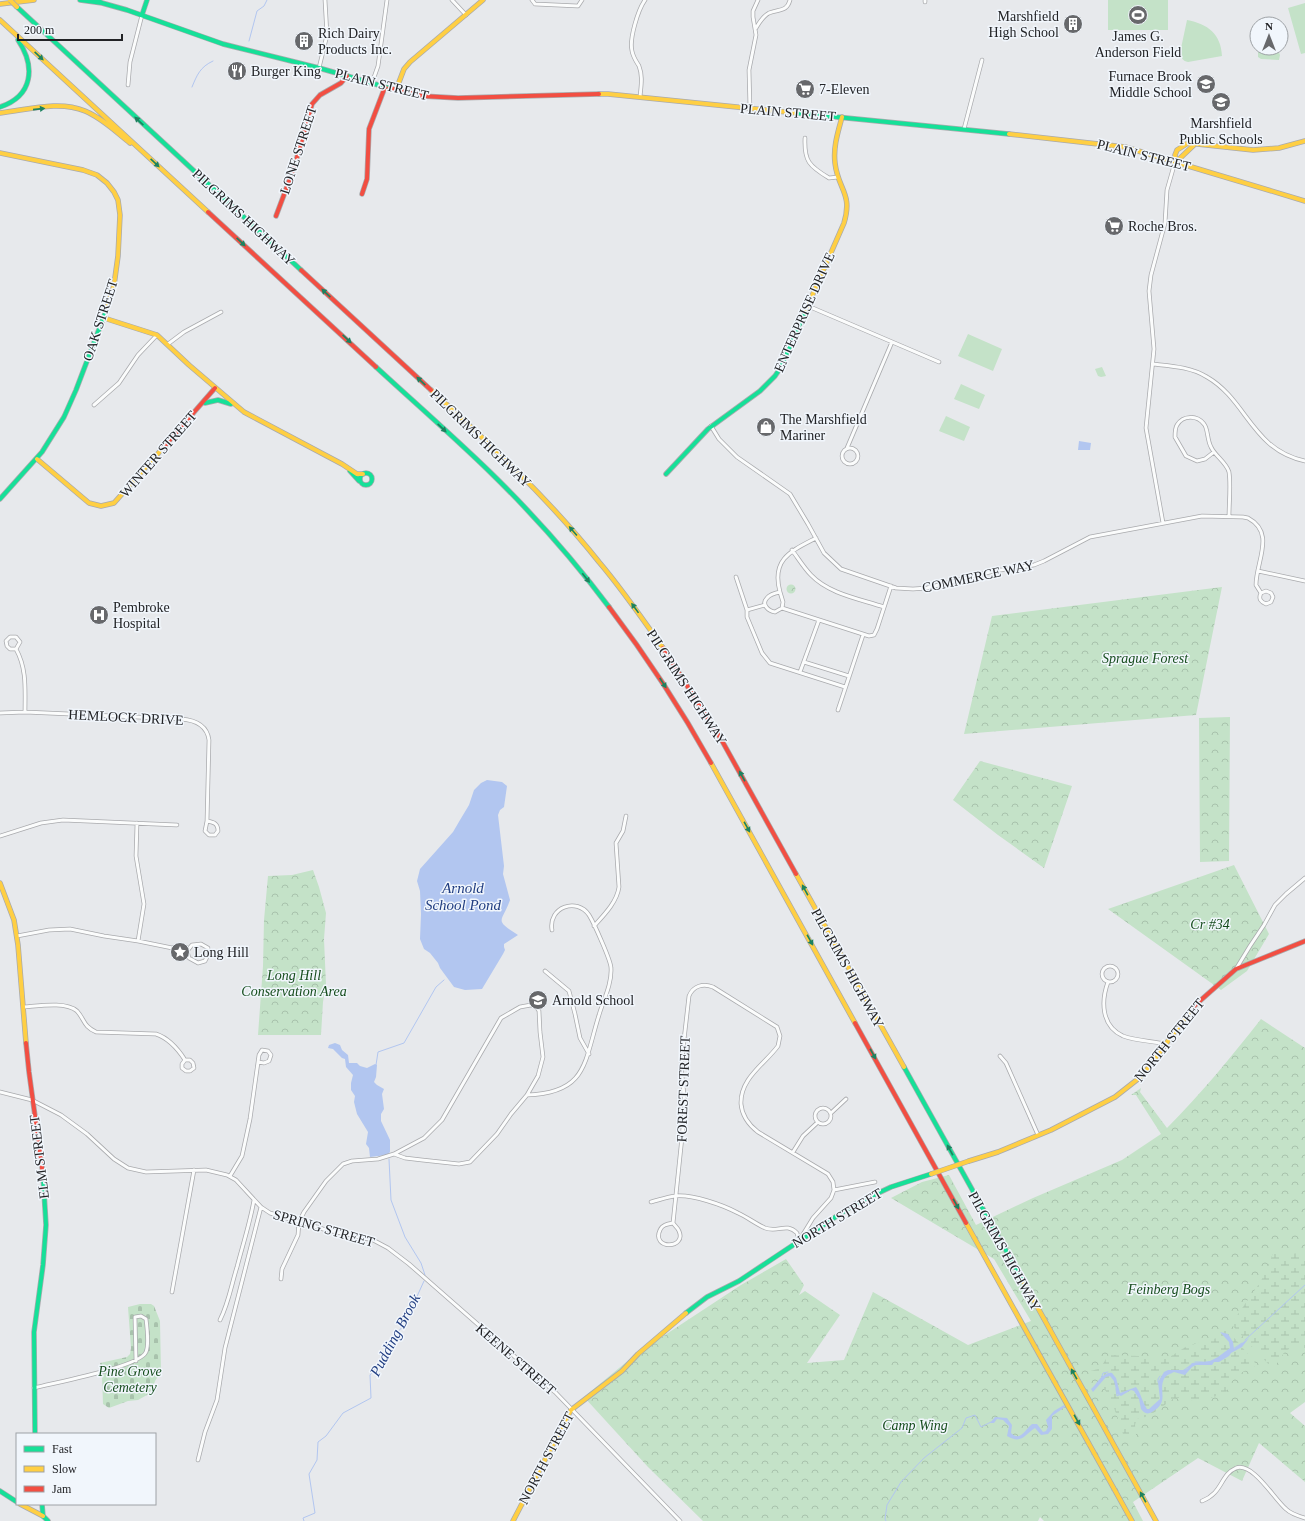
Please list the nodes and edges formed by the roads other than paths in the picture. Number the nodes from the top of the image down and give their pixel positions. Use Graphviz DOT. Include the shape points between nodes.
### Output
graph roads {
  1 [pos="10,0"];
  2 [pos="34,0"];
  3 [pos="80,0"];
  4 [pos="97,0"];
  5 [pos="147,0"];
  6 [pos="325,0"];
  7 [pos="387,0"];
  8 [pos="452,0"];
  9 [pos="483,0"];
  10 [pos="532,0"];
  11 [pos="582,0"];
  12 [pos="645,0"];
  13 [pos="758,0"];
  14 [pos="790,0"];
  15 [pos="102,3"];
  16 [pos="0,4"];
  17 [pos="142,15"];
  18 [pos="466,15"];
  19 [pos="0,20"];
  20 [pos="0,23"];
  21 [pos="756,28"];
  22 [pos="982,60"];
  23 [pos="319,68"];
  24 [pos="347,76"];
  25 [pos="372,83"];
  26 [pos="128,85"];
  27 [pos="385,87"];
  28 [pos="396,90"];
  29 [pos="640,97"];
  30 [pos="0,107"];
  31 [pos="750,109"];
  32 [pos="0,113"];
  33 [pos="842,117"];
  34 [pos="964,129"];
  35 [pos="806,138"];
  36 [pos="1305,141"];
  37 [pos="1195,144"];
  38 [pos="143,152"];
  39 [pos="0,153"];
  40 [pos="1176,162"];
  41 [pos="838,177"];
  42 [pos="362,194"];
  43 [pos="1305,201"];
  44 [pos="276,216"];
  45 [pos="808,306"];
  46 [pos="221,312"];
  47 [pos="104,318"];
  48 [pos="157,335"];
  49 [pos="892,342"];
  50 [pos="168,344"];
  51 [pos="939,362"];
  52 [pos="1153,364"];
  53 [pos="215,388"];
  54 [pos="202,404"];
  55 [pos="94,405"];
  56 [pos="235,406"];
  57 [pos="711,426"];
  58 [pos="847,448"];
  59 [pos="1214,452"];
  60 [pos="37,459"];
  61 [pos="1305,461"];
  62 [pos="350,470"];
  63 [pos="363,474"];
  64 [pos="666,474"];
  65 [pos="359,481"];
  66 [pos="0,499"];
  67 [pos="1229,516"];
  68 [pos="1162,523"];
  69 [pos="816,538"];
  70 [pos="792,550"];
  71 [pos="1258,571"];
  72 [pos="736,577"];
  73 [pos="1305,581"];
  74 [pos="891,586"];
  75 [pos="780,592"];
  76 [pos="1261,593"];
  77 [pos="765,605"];
  78 [pos="884,607"];
  79 [pos="782,608"];
  80 [pos="748,610"];
  81 [pos="819,620"];
  82 [pos="863,635"];
  83 [pos="16,649"];
  84 [pos="804,662"];
  85 [pos="800,672"];
  86 [pos="849,676"];
  87 [pos="845,687"];
  88 [pos="838,710"];
  89 [pos="25,712"];
  90 [pos="0,713"];
  91 [pos="626,816"];
  92 [pos="207,821"];
  93 [pos="137,823"];
  94 [pos="177,825"];
  95 [pos="0,836"];
  96 [pos="1305,878"];
  97 [pos="0,883"];
  98 [pos="2,895"];
  99 [pos="594,926"];
  100 [pos="552,930"];
  101 [pos="17,936"];
  102 [pos="138,941"];
  103 [pos="1305,941"];
  104 [pos="187,951"];
  105 [pos="1236,969"];
  106 [pos="545,971"];
  107 [pos="1108,982"];
  108 [pos="24,1006"];
  109 [pos="1166,1044"];
  110 [pos="589,1054"];
  111 [pos="1000,1056"];
  112 [pos="185,1060"];
  113 [pos="258,1062"];
  114 [pos="0,1092"];
  115 [pos="527,1095"];
  116 [pos="846,1099"];
  117 [pos="32,1100"];
  118 [pos="831,1113"];
  119 [pos="818,1122"];
  120 [pos="1038,1135"];
  121 [pos="793,1152"];
  122 [pos="394,1154"];
  123 [pos="194,1170"];
  124 [pos="230,1176"];
  125 [pos="875,1182"];
  126 [pos="834,1190"];
  127 [pos="676,1196"];
  128 [pos="254,1200"];
  129 [pos="651,1202"];
  130 [pos="261,1207"];
  131 [pos="300,1222"];
  132 [pos="673,1223"];
  133 [pos="799,1241"];
  134 [pos="281,1279"];
  135 [pos="432,1285"];
  136 [pos="172,1292"];
  137 [pos="220,1320"];
  138 [pos="136,1361"];
  139 [pos="34,1388"];
  140 [pos="571,1410"];
  141 [pos="35,1433"];
  142 [pos="198,1460"];
  143 [pos="0,1491"];
  144 [pos="16,1501"];
  145 [pos="1202,1501"];
  146 [pos="22,1505"];
  147 [pos="42,1505"];
  148 [pos="43,1516"];
  149 [pos="1305,1518"];
  150 [pos="48,1521"];
  151 [pos="513,1521"];
  152 [pos="680,1521"];
  153 [pos="1132,1521"];
  154 [pos="1156,1521"];
  154 -- 1 [label="main road, PILGRIMS HIGHWAY, one-way, bridge" via="721,739 692,690 631,602 566,523 486,441"];
  2 -- 16 [label="main road"];
  3 -- 15 [label="main road"];
  4 -- 15 [label="main road"];
  5 -- 17 [label="main road"];
  6 -- 23 [label="street" via="327,35"];
  7 -- 25 [label="street" via="378,66"];
  8 -- 18 [label="street"];
  9 -- 18 [label="main road"];
  10 -- 11 [label="street" via="535,4 575,7"];
  12 -- 29 [label="street" via="639,13 632,45 632,53 641,73"];
  13 -- 21 [label="street" via="753,11"];
  14 -- 21 [label="street" via="787,8 768,13"];
  15 -- 17 [label="main road, PLAIN STREET"];
  17 -- 23 [label="main road, PLAIN STREET" via="205,39"];
  17 -- 26 [label="street" via="130,62"];
  18 -- 28 [label="main road" via="406,66"];
  19 -- 38 [label="main road, PILGRIMS HIGHWAY, one-way"];
  20 -- 30 [label="main road" via="22,44 29,69 27,86 22,95 11,104"];
  21 -- 31 [label="street" via="749,70"];
  22 -- 34 [label="street"];
  23 -- 24 [label="main road, PLAIN STREET"];
  24 -- 25 [label="main road, PLAIN STREET"];
  24 -- 44 [label="main road, LONE STREET" via="341,83 320,95 312,104 294,168"];
  25 -- 27 [label="main road, PLAIN STREET"];
  27 -- 28 [label="main road, PLAIN STREET"];
  27 -- 42 [label="main road" via="369,129 367,175"];
  28 -- 29 [label="main road, PLAIN STREET" via="448,98 600,94"];
  29 -- 31 [label="main road, PLAIN STREET"];
  31 -- 33 [label="main road, PLAIN STREET"];
  32 -- 38 [label="main road, one-way" via="70,106 78,108"];
  33 -- 34 [label="main road, PLAIN STREET"];
  33 -- 41 [label="main road, ENTERPRISE DRIVE" via="835,146"];
  34 -- 40 [label="main road, PLAIN STREET" via="1111,144"];
  35 -- 41 [label="street" via="809,164 828,178"];
  36 -- 37 [label="main road" via="1260,150"];
  37 -- 40 [label="main road"];
  37 -- 40 [label="main road" via="1180,146 1174,155"];
  38 -- 153 [label="main road, PILGRIMS HIGHWAY, one-way" via="518,501 572,560 632,638 674,699 714,767"];
  39 -- 47 [label="main road, OAK STREET" via="89,172 104,180 114,192 120,215 118,256 114,285"];
  40 -- 43 [label="main road, PLAIN STREET"];
  40 -- 52 [label="street" via="1167,190 1165,224 1150,284"];
  41 -- 45 [label="main road, ENTERPRISE DRIVE" via="849,208"];
  45 -- 49 [label="street"];
  45 -- 57 [label="main road, ENTERPRISE DRIVE" via="784,362 774,378"];
  46 -- 50 [label="street" via="184,332"];
  47 -- 48 [label="main road"];
  47 -- 60 [label="main road, OAK STREET" via="67,411"];
  48 -- 50 [label="main road"];
  48 -- 55 [label="street" via="138,355 119,383"];
  49 -- 51 [label="street"];
  49 -- 58 [label="street"];
  50 -- 53 [label="main road" via="184,362"];
  52 -- 61 [label="street" via="1189,370 1206,376 1226,392 1265,440 1281,452"];
  52 -- 68 [label="street" via="1146,428"];
  53 -- 54 [label="main road, WINTER STREET"];
  53 -- 56 [label="main road"];
  54 -- 56 [label="main road" via="218,400"];
  54 -- 60 [label="main road, WINTER STREET" via="114,503 101,506 89,503"];
  56 -- 62 [label="main road"];
  57 -- 64 [label="main road, ENTERPRISE DRIVE"];
  57 -- 69 [label="street, COMMERCE WAY" via="737,457 790,494"];
  58 -- 58 [label="street" via="857,453 857,458 852,463 844,462 842,457"];
  59 -- 59 [label="street" via="1197,461 1186,456 1175,437 1177,425 1190,417 1204,423 1208,442"];
  59 -- 67 [label="street" via="1228,471"];
  60 -- 66 [label="main road, OAK STREET"];
  62 -- 63 [label="main road"];
  62 -- 65 [label="main road"];
  63 -- 65 [label="main road"];
  63 -- 65 [label="main road" via="371,475 371,482 366,486"];
  67 -- 68 [label="street, COMMERCE WAY" via="1202,516"];
  67 -- 71 [label="street, COMMERCE WAY" via="1248,518 1261,530 1263,544"];
  68 -- 74 [label="street, COMMERCE WAY" via="1090,536 1034,565 982,574 927,588"];
  69 -- 70 [label="street"];
  69 -- 74 [label="street, COMMERCE WAY" via="824,553 841,569"];
  70 -- 75 [label="street" via="779,566 777,579"];
  70 -- 78 [label="street" via="811,575 821,583 833,590"];
  71 -- 73 [label="street"];
  71 -- 76 [label="street, COMMERCE WAY" via="1256,585"];
  72 -- 80 [label="street"];
  74 -- 78 [label="street"];
  75 -- 77 [label="street" via="767,598"];
  75 -- 79 [label="street"];
  76 -- 76 [label="street" via="1262,603 1271,602 1271,592"];
  77 -- 79 [label="street" via="770,611 775,612"];
  77 -- 80 [label="street"];
  78 -- 82 [label="street" via="874,635"];
  79 -- 81 [label="street"];
  80 -- 85 [label="street" via="747,618 762,653 770,663"];
  81 -- 82 [label="street"];
  81 -- 84 [label="street"];
  82 -- 86 [label="street"];
  83 -- 83 [label="street" via="19,640 15,636 10,637 6,642 7,646"];
  83 -- 89 [label="street" via="24,671"];
  84 -- 85 [label="street"];
  84 -- 86 [label="street"];
  85 -- 87 [label="street"];
  86 -- 87 [label="street"];
  87 -- 88 [label="street"];
  89 -- 90 [label="street, HEMLOCK DRIVE"];
  89 -- 92 [label="street, HEMLOCK DRIVE" via="180,719 198,723 210,740"];
  91 -- 99 [label="street" via="623,831 616,843 618,894"];
  92 -- 92 [label="street, HEMLOCK DRIVE" via="217,825 218,831 215,835 206,833"];
  93 -- 94 [label="street"];
  93 -- 95 [label="street" via="60,820"];
  93 -- 102 [label="street" via="136,861 144,904"];
  96 -- 105 [label="street" via="1275,905"];
  97 -- 98 [label="main road, ELM STREET"];
  98 -- 101 [label="main road, ELM STREET" via="14,920"];
  99 -- 100 [label="street" via="587,912 567,906 554,914"];
  99 -- 110 [label="street" via="610,961 611,973"];
  101 -- 102 [label="street" via="64,928"];
  101 -- 108 [label="main road, ELM STREET"];
  102 -- 104 [label="street"];
  103 -- 105 [label="main road, NORTH STREET"];
  104 -- 104 [label="street" via="198,943 206,946 208,953 205,961 198,963 189,958"];
  105 -- 109 [label="main road, NORTH STREET" via="1193,1007"];
  106 -- 110 [label="street" via="569,991 580,1038"];
  107 -- 107 [label="street" via="1104,980 1101,972 1103,968 1112,965 1118,975 1112,982"];
  107 -- 109 [label="street" via="1103,1011 1116,1031 1124,1036"];
  108 -- 112 [label="street" via="71,1007 81,1016 89,1029 96,1032 163,1036"];
  108 -- 117 [label="main road, ELM STREET"];
  109 -- 120 [label="main road, NORTH STREET" via="1146,1072 1131,1086 1098,1107"];
  110 -- 115 [label="street" via="581,1071 563,1088 546,1094"];
  111 -- 120 [label="street" via="1011,1074"];
  113 -- 113 [label="street" via="261,1051 268,1050 271,1055 269,1061"];
  113 -- 124 [label="street" via="242,1156"];
  114 -- 117 [label="street, SPRING STREET"];
  115 -- 122 [label="street" via="497,1134 470,1162 459,1164"];
  115 -- 122 [label="street" via="538,1076 543,1057 539,1011 536,1006 531,1005 520,1007 501,1018 438,1125 424,1138"];
  116 -- 118 [label="street"];
  117 -- 123 [label="street, SPRING STREET" via="67,1118 128,1168 146,1172"];
  117 -- 139 [label="main road, ELM STREET" via="42,1165 46,1225 34,1332"];
  118 -- 119 [label="street" via="827,1124"];
  118 -- 119 [label="street" via="824,1108 819,1110 816,1114"];
  119 -- 121 [label="street"];
  120 -- 133 [label="main road, NORTH STREET, bridge" via="998,1152 900,1183 868,1197"];
  121 -- 126 [label="street, FOREST STREET" via="828,1174"];
  121 -- 127 [label="street, FOREST STREET" via="755,1129 746,1120 742,1108 744,1086 778,1046 778,1029 768,1020 713,987 697,986 689,996 682,1056 685,1113"];
  122 -- 131 [label="street" via="343,1164 317,1193"];
  123 -- 124 [label="street, SPRING STREET"];
  123 -- 136 [label="street"];
  124 -- 128 [label="street, SPRING STREET"];
  125 -- 126 [label="street"];
  126 -- 133 [label="street" via="831,1198 813,1218"];
  127 -- 129 [label="street"];
  127 -- 132 [label="street, FOREST STREET"];
  127 -- 133 [label="street" via="717,1204 768,1229 789,1228 797,1233"];
  128 -- 130 [label="street, SPRING STREET"];
  128 -- 137 [label="street" via="228,1304"];
  130 -- 131 [label="street, SPRING STREET" via="270,1213"];
  130 -- 142 [label="street" via="224,1354 217,1400"];
  131 -- 134 [label="street" via="298,1235 282,1269"];
  131 -- 135 [label="street, SPRING STREET" via="378,1242 398,1255"];
  132 -- 132 [label="street, FOREST STREET" via="679,1230 679,1239 671,1245 664,1244 659,1239 659,1232 665,1225"];
  133 -- 140 [label="main road, NORTH STREET" via="739,1281 693,1307 622,1371"];
  135 -- 140 [label="street, KEENE STREET" via="551,1389"];
  138 -- 138 [label="street" via="146,1354 147,1349 146,1319 140,1316 135,1317"];
  138 -- 139 [label="street"];
  139 -- 141 [label="main road, ELM STREET"];
  140 -- 151 [label="main road, NORTH STREET"];
  140 -- 152 [label="street, KEENE STREET"];
  143 -- 144 [label="main road"];
  145 -- 149 [label="street" via="1214,1494 1229,1473 1242,1467 1256,1475 1284,1508"];
  146 -- 148 [label="main road"];
  147 -- 148 [label="main road"];
  148 -- 150 [label="main road"];
}
